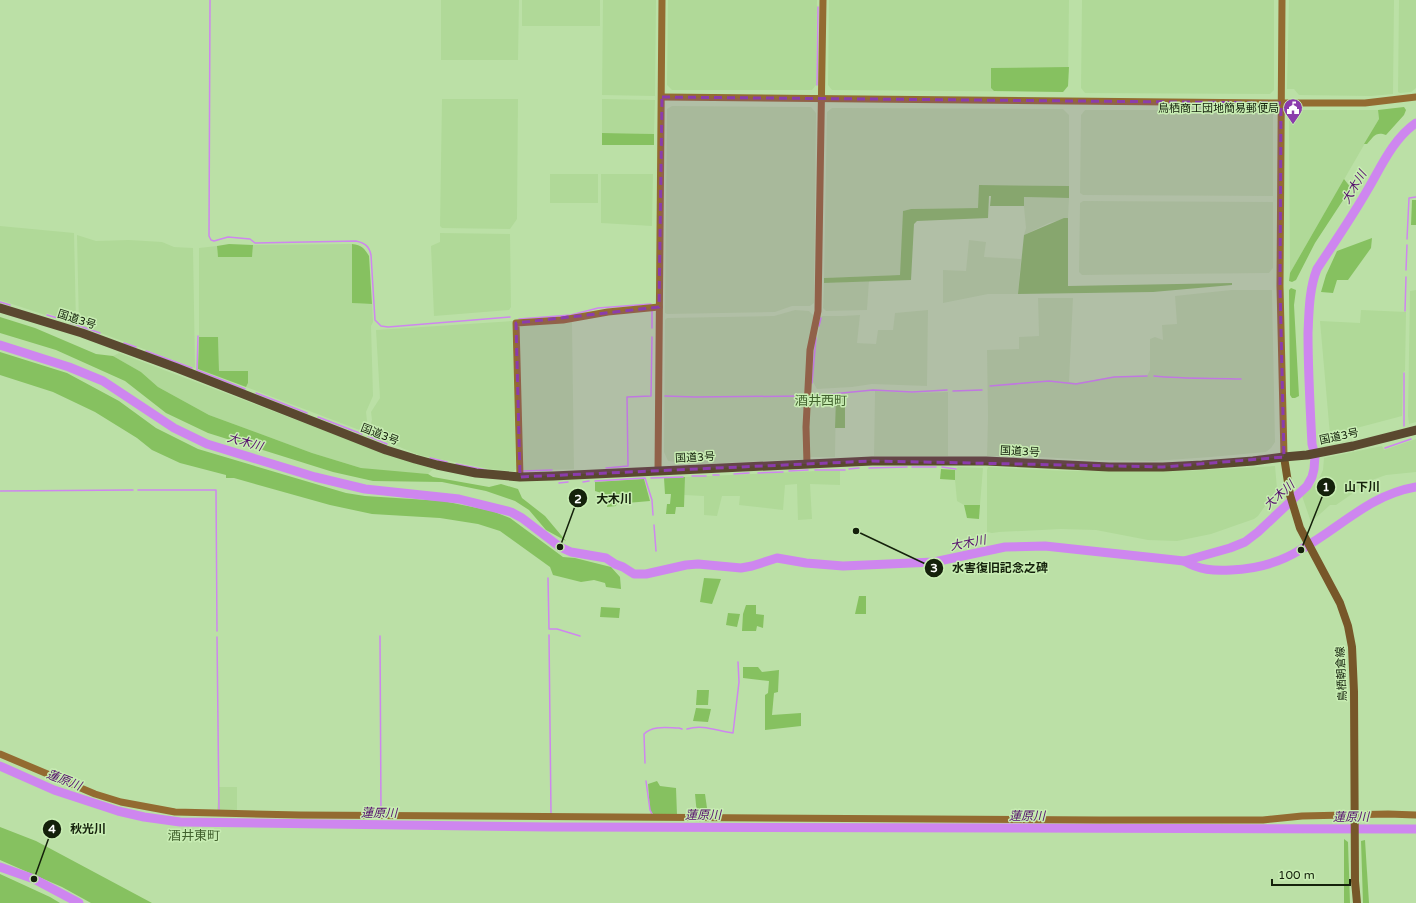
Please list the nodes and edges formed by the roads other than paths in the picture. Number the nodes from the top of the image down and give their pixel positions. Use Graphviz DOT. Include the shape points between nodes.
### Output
graph roads {
  1 [pos="662,0"];
  2 [pos="823,0"];
  3 [pos="1282,0"];
  4 [pos="662,97"];
  5 [pos="1416,97"];
  6 [pos="821,99"];
  7 [pos="1281,103"];
  8 [pos="659,307"];
  9 [pos="0,308"];
  10 [pos="1416,430"];
  11 [pos="1284,457"];
  12 [pos="807,464"];
  13 [pos="658,471"];
  14 [pos="520,477"];
  15 [pos="0,754"];
  16 [pos="1355,814"];
  17 [pos="1416,815"];
  18 [pos="1357,903"];
  1 -- 4 [label="street"];
  2 -- 6 [label="street"];
  3 -- 7 [label="street"];
  4 -- 6 [label="street"];
  4 -- 8 [label="street"];
  5 -- 7 [label="street" via="1365,103"];
  6 -- 7 [label="street"];
  6 -- 12 [label="street" via="818,311 810,350"];
  7 -- 11 [label="street" via="1280,286"];
  8 -- 13 [label="street"];
  8 -- 14 [label="street" via="564,320 516,323"];
  9 -- 14 [label="highway, 国道3号" via="82,333 386,450 476,474"];
  10 -- 11 [label="highway, 国道3号" via="1325,452"];
  11 -- 12 [label="highway, 国道3号" via="1163,467 957,461"];
  11 -- 16 [label="main road, 鳥栖朝倉線" via="1290,495 1300,528 1340,603 1348,626 1352,647 1354,692"];
  12 -- 13 [label="highway, 国道3号"];
  13 -- 14 [label="highway, 国道3号"];
  15 -- 16 [label="street" via="95,794 175,812 324,816 1085,820 1264,820"];
  16 -- 17 [label="street"];
  16 -- 18 [label="main road, 鳥栖朝倉線"];
}
